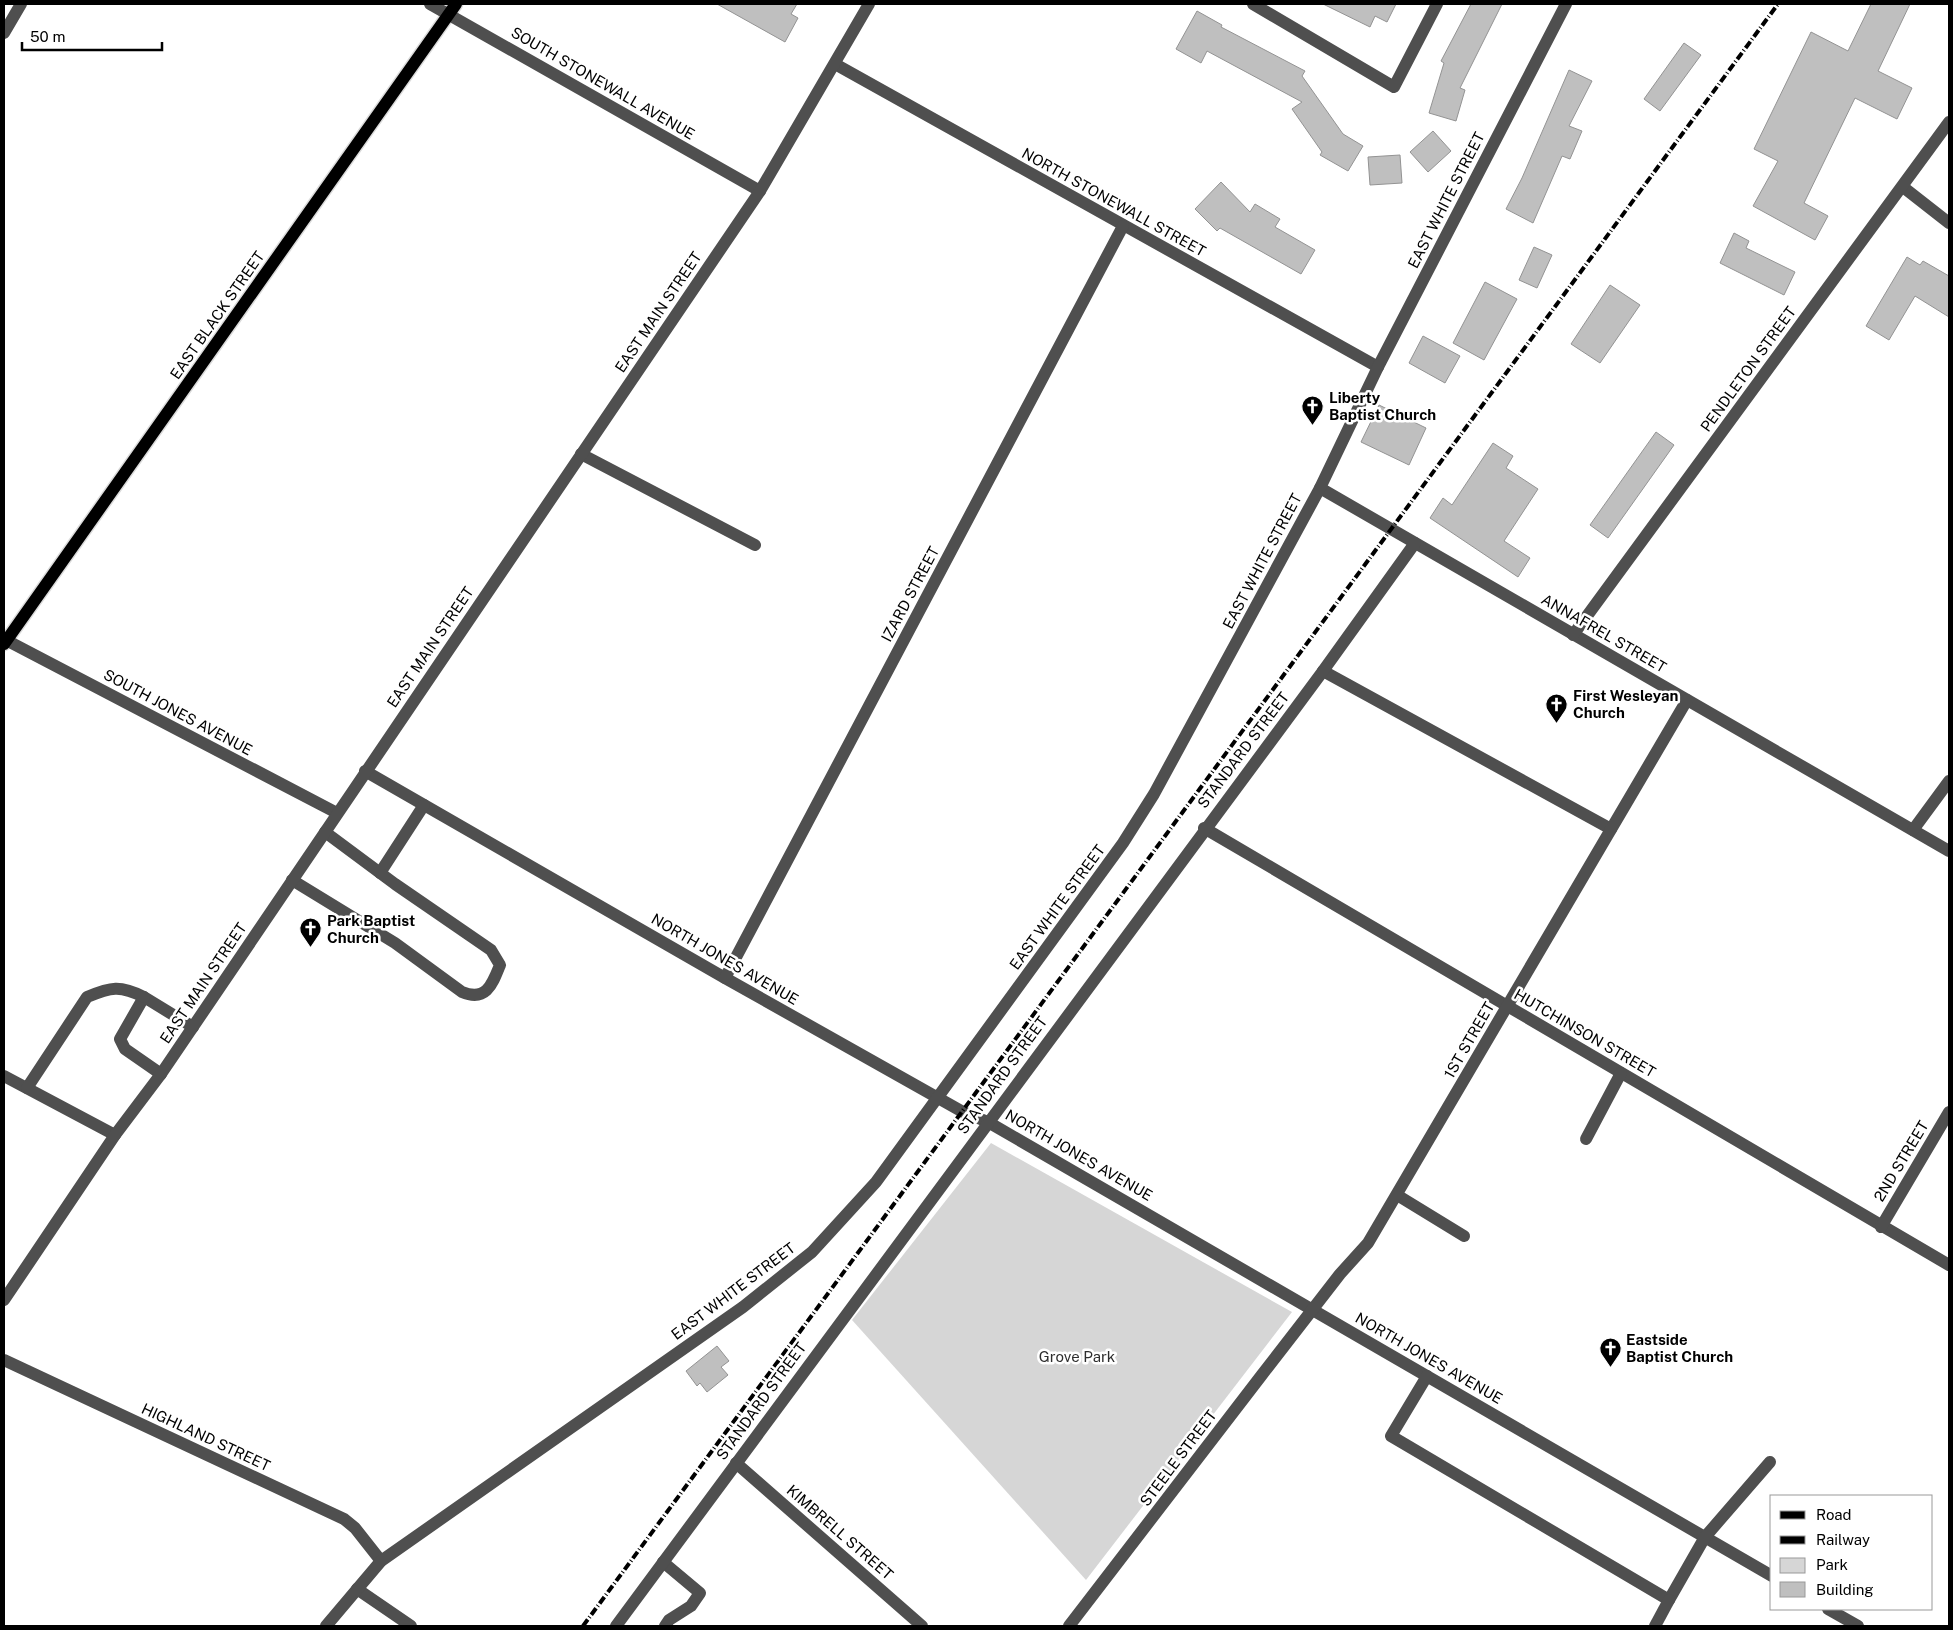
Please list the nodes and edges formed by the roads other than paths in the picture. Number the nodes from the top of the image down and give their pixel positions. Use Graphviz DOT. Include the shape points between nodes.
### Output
graph roads {
  1 [pos="21,4"];
  2 [pos="430,4"];
  3 [pos="869,4"];
  4 [pos="1253,4"];
  5 [pos="1437,4"];
  6 [pos="1566,4"];
  7 [pos="452,9"];
  8 [pos="4,33"];
  9 [pos="835,64"];
  10 [pos="1949,122"];
  11 [pos="1903,186"];
  12 [pos="760,191"];
  13 [pos="1949,223"];
  14 [pos="1123,226"];
  15 [pos="1378,367"];
  16 [pos="581,454"];
  17 [pos="1320,488"];
  18 [pos="1415,543"];
  19 [pos="755,545"];
  20 [pos="1573,635"];
  21 [pos="5,641"];
  22 [pos="1323,671"];
  23 [pos="1687,700"];
  24 [pos="365,771"];
  25 [pos="1949,781"];
  26 [pos="424,805"];
  27 [pos="337,813"];
  28 [pos="1204,828"];
  29 [pos="1611,829"];
  30 [pos="1913,830"];
  31 [pos="324,832"];
  32 [pos="1949,851"];
  33 [pos="380,873"];
  34 [pos="292,880"];
  35 [pos="724,978"];
  36 [pos="144,996"];
  37 [pos="1508,1007"];
  38 [pos="193,1027"];
  39 [pos="1621,1073"];
  40 [pos="161,1074"];
  41 [pos="4,1076"];
  42 [pos="27,1088"];
  43 [pos="939,1098"];
  44 [pos="1949,1112"];
  45 [pos="988,1122"];
  46 [pos="115,1134"];
  47 [pos="1586,1139"];
  48 [pos="1397,1195"];
  49 [pos="1881,1227"];
  50 [pos="1464,1236"];
  51 [pos="1949,1265"];
  52 [pos="4,1300"];
  53 [pos="1314,1310"];
  54 [pos="4,1360"];
  55 [pos="1427,1376"];
  56 [pos="1770,1462"];
  57 [pos="736,1463"];
  58 [pos="1705,1537"];
  59 [pos="381,1561"];
  60 [pos="663,1562"];
  61 [pos="1770,1575"];
  62 [pos="357,1589"];
  63 [pos="1668,1600"];
  64 [pos="1830,1610"];
  65 [pos="326,1626"];
  66 [pos="411,1626"];
  67 [pos="616,1626"];
  68 [pos="665,1626"];
  69 [pos="922,1626"];
  70 [pos="1069,1626"];
  71 [pos="1655,1626"];
  72 [pos="1858,1626"];
  1 -- 8 [label="street"];
  2 -- 7 [label="street, SOUTH STONEWALL AVENUE"];
  3 -- 9 [label="street, EAST MAIN STREET"];
  4 -- 5 [label="street" via="1394,87"];
  6 -- 15 [label="street, EAST WHITE STREET"];
  7 -- 12 [label="street, SOUTH STONEWALL AVENUE"];
  7 -- 21 [label="main road, EAST BLACK STREET"];
  9 -- 12 [label="street, EAST MAIN STREET"];
  9 -- 14 [label="street, NORTH STONEWALL STREET"];
  10 -- 11 [label="street, PENDLETON STREET"];
  11 -- 13 [label="street"];
  11 -- 20 [label="street, PENDLETON STREET"];
  12 -- 16 [label="street, EAST MAIN STREET"];
  14 -- 15 [label="street, NORTH STONEWALL STREET"];
  14 -- 35 [label="street, IZARD STREET"];
  15 -- 17 [label="street, EAST WHITE STREET"];
  16 -- 19 [label="street"];
  16 -- 24 [label="street, EAST MAIN STREET"];
  17 -- 18 [label="street, ANNAFREL STREET"];
  17 -- 43 [label="street, EAST WHITE STREET" via="1154,794 1123,843"];
  18 -- 20 [label="street, ANNAFREL STREET"];
  18 -- 22 [label="street, STANDARD STREET"];
  20 -- 23 [label="street, ANNAFREL STREET"];
  21 -- 27 [label="street, SOUTH JONES AVENUE"];
  22 -- 28 [label="street, STANDARD STREET"];
  22 -- 29 [label="street"];
  23 -- 29 [label="street, 1ST STREET"];
  23 -- 30 [label="street, ANNAFREL STREET"];
  24 -- 26 [label="street, NORTH JONES AVENUE"];
  24 -- 27 [label="street, EAST MAIN STREET"];
  25 -- 30 [label="street"];
  26 -- 33 [label="street"];
  26 -- 35 [label="street, NORTH JONES AVENUE"];
  27 -- 31 [label="street, EAST MAIN STREET"];
  28 -- 37 [label="street, HUTCHINSON STREET"];
  28 -- 45 [label="street, STANDARD STREET"];
  29 -- 37 [label="street, 1ST STREET"];
  30 -- 32 [label="street, ANNAFREL STREET"];
  31 -- 33 [label="street"];
  31 -- 34 [label="street, EAST MAIN STREET"];
  33 -- 34 [label="street" via="491,950 500,965 492,986 471,996 462,992 395,943"];
  34 -- 38 [label="street, EAST MAIN STREET"];
  35 -- 43 [label="street, NORTH JONES AVENUE"];
  36 -- 38 [label="street"];
  36 -- 40 [label="street" via="120,1039 125,1049"];
  36 -- 42 [label="street" via="125,988 103,990 87,997"];
  37 -- 39 [label="street, HUTCHINSON STREET"];
  37 -- 48 [label="street, 1ST STREET"];
  38 -- 40 [label="street, EAST MAIN STREET"];
  39 -- 47 [label="street"];
  39 -- 49 [label="street, HUTCHINSON STREET"];
  40 -- 46 [label="street, EAST MAIN STREET"];
  41 -- 42 [label="street"];
  42 -- 46 [label="street"];
  43 -- 45 [label="street, NORTH JONES AVENUE"];
  43 -- 59 [label="street, EAST WHITE STREET" via="876,1182 812,1252 743,1308"];
  44 -- 49 [label="street, 2ND STREET"];
  45 -- 53 [label="street, NORTH JONES AVENUE"];
  45 -- 57 [label="street, STANDARD STREET"];
  46 -- 52 [label="street, EAST MAIN STREET"];
  48 -- 50 [label="street"];
  48 -- 53 [label="street, 1ST STREET" via="1368,1242"];
  49 -- 51 [label="street, HUTCHINSON STREET"];
  53 -- 55 [label="street, NORTH JONES AVENUE"];
  53 -- 70 [label="street, STEELE STREET"];
  54 -- 59 [label="street, HIGHLAND STREET" via="344,1519"];
  55 -- 58 [label="street, NORTH JONES AVENUE"];
  55 -- 63 [label="street" via="1391,1436"];
  56 -- 58 [label="street"];
  57 -- 60 [label="street, STANDARD STREET"];
  57 -- 69 [label="street, KIMBRELL STREET"];
  58 -- 61 [label="street, NORTH JONES AVENUE"];
  58 -- 63 [label="street"];
  59 -- 62 [label="street, EAST WHITE STREET"];
  60 -- 67 [label="street, STANDARD STREET"];
  60 -- 68 [label="street" via="700,1593 691,1606"];
  62 -- 65 [label="street, EAST WHITE STREET"];
  62 -- 66 [label="street"];
  63 -- 71 [label="street"];
  64 -- 72 [label="street"];
}
